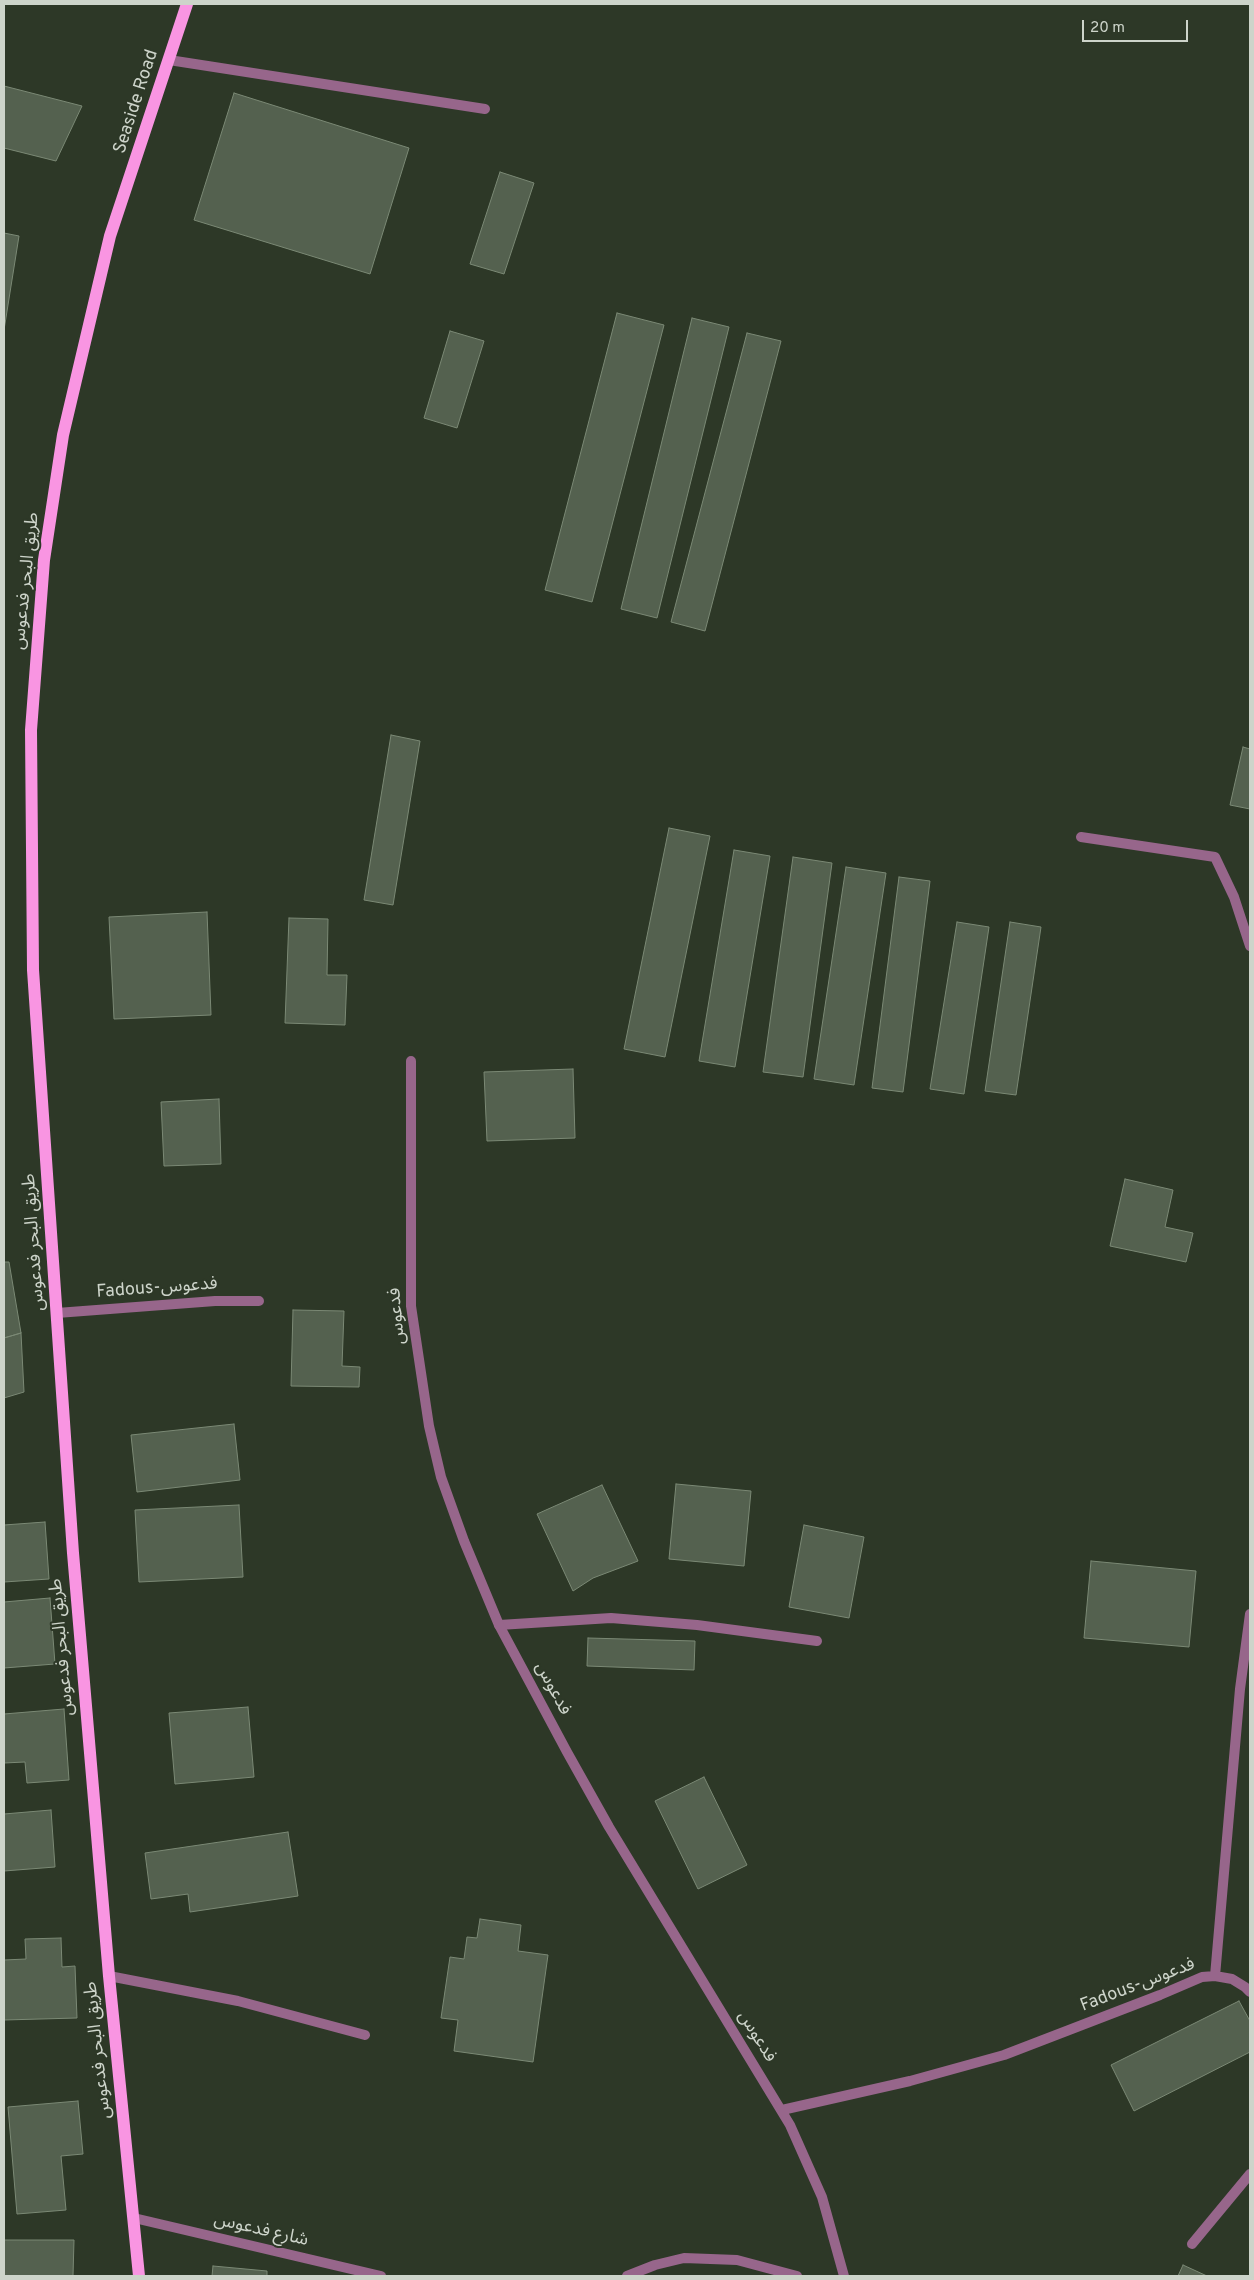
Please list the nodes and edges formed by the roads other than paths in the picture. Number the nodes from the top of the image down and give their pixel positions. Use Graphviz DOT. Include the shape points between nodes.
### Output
graph roads {
  1 [pos="187,4"];
  2 [pos="169,60"];
  3 [pos="485,109"];
  4 [pos="119,212"];
  5 [pos="1081,837"];
  6 [pos="1250,946"];
  7 [pos="411,1060"];
  8 [pos="260,1301"];
  9 [pos="57,1313"];
  10 [pos="1250,1614"];
  11 [pos="499,1626"];
  12 [pos="817,1641"];
  13 [pos="109,1976"];
  14 [pos="1215,1976"];
  15 [pos="1250,1992"];
  16 [pos="365,2036"];
  17 [pos="782,2110"];
  18 [pos="1250,2174"];
  19 [pos="134,2218"];
  20 [pos="1192,2244"];
  21 [pos="139,2276"];
  22 [pos="381,2276"];
  23 [pos="627,2276"];
  24 [pos="797,2276"];
  25 [pos="844,2276"];
  1 -- 2 [label="main road, Seaside Road"];
  2 -- 3 [label="street"];
  2 -- 4 [label="main road, Seaside Road"];
  4 -- 9 [label="main road, طريق البحر فدعوس" via="110,236 57,469 44,560 31,730 34,970"];
  5 -- 6 [label="street" via="1215,857 1234,897"];
  7 -- 11 [label="street, فدعوس" via="411,1306 422,1384 442,1477"];
  8 -- 9 [label="street, Fadous-فدعوس" via="215,1301"];
  9 -- 13 [label="main road, طريق البحر فدعوس" via="73,1563"];
  10 -- 14 [label="street, Fadous-فدعوس" via="1240,1689"];
  11 -- 12 [label="street" via="611,1618"];
  11 -- 17 [label="street, فدعوس" via="609,1827"];
  13 -- 16 [label="street" via="238,2001"];
  13 -- 19 [label="main road, طريق البحر فدعوس"];
  14 -- 15 [label="street" via="1232,1979"];
  14 -- 17 [label="street, Fadous-فدعوس" via="1202,1977 1004,2055 910,2081"];
  17 -- 25 [label="street, فدعوس" via="822,2197"];
  18 -- 20 [label="street"];
  19 -- 21 [label="main road, طريق البحر فدعوس"];
  19 -- 22 [label="street, شارع فدعوس"];
  23 -- 24 [label="street" via="684,2258 736,2260"];
}
